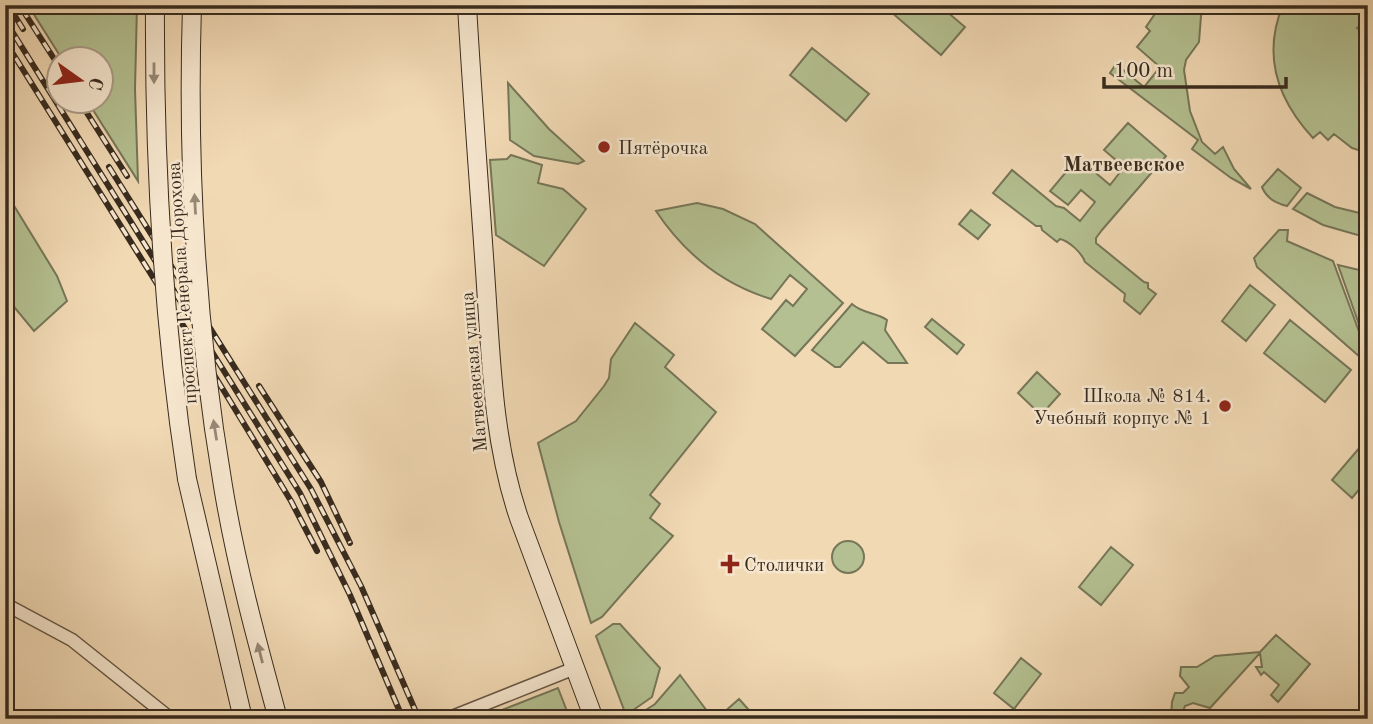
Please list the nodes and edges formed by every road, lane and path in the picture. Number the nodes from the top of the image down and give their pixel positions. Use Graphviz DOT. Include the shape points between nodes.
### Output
graph roads {
  1 [pos="155,5"];
  2 [pos="191,5"];
  3 [pos="467,5"];
  4 [pos="187,479"];
  5 [pos="5,604"];
  6 [pos="575,668"];
  7 [pos="171,719"];
  8 [pos="231,719"];
  9 [pos="243,719"];
  10 [pos="278,719"];
  11 [pos="447,719"];
  12 [pos="594,719"];
  1 -- 4 [label="main road, проспект Генерала Дорохова, one-way, bridge" via="154,104 162,247"];
  10 -- 2 [label="main road, проспект Генерала Дорохова, one-way, bridge" via="244,590 207,381 189,86"];
  3 -- 6 [label="main road, Матвеевская улица" via="500,448 509,487"];
  4 -- 8 [label="main road" via="195,550"];
  4 -- 9 [label="main road, проспект Генерала Дорохова"];
  5 -- 7 [label="street" via="72,640"];
  6 -- 11 [label="street"];
  6 -- 12 [label="main road, Матвеевская улица"];
}
